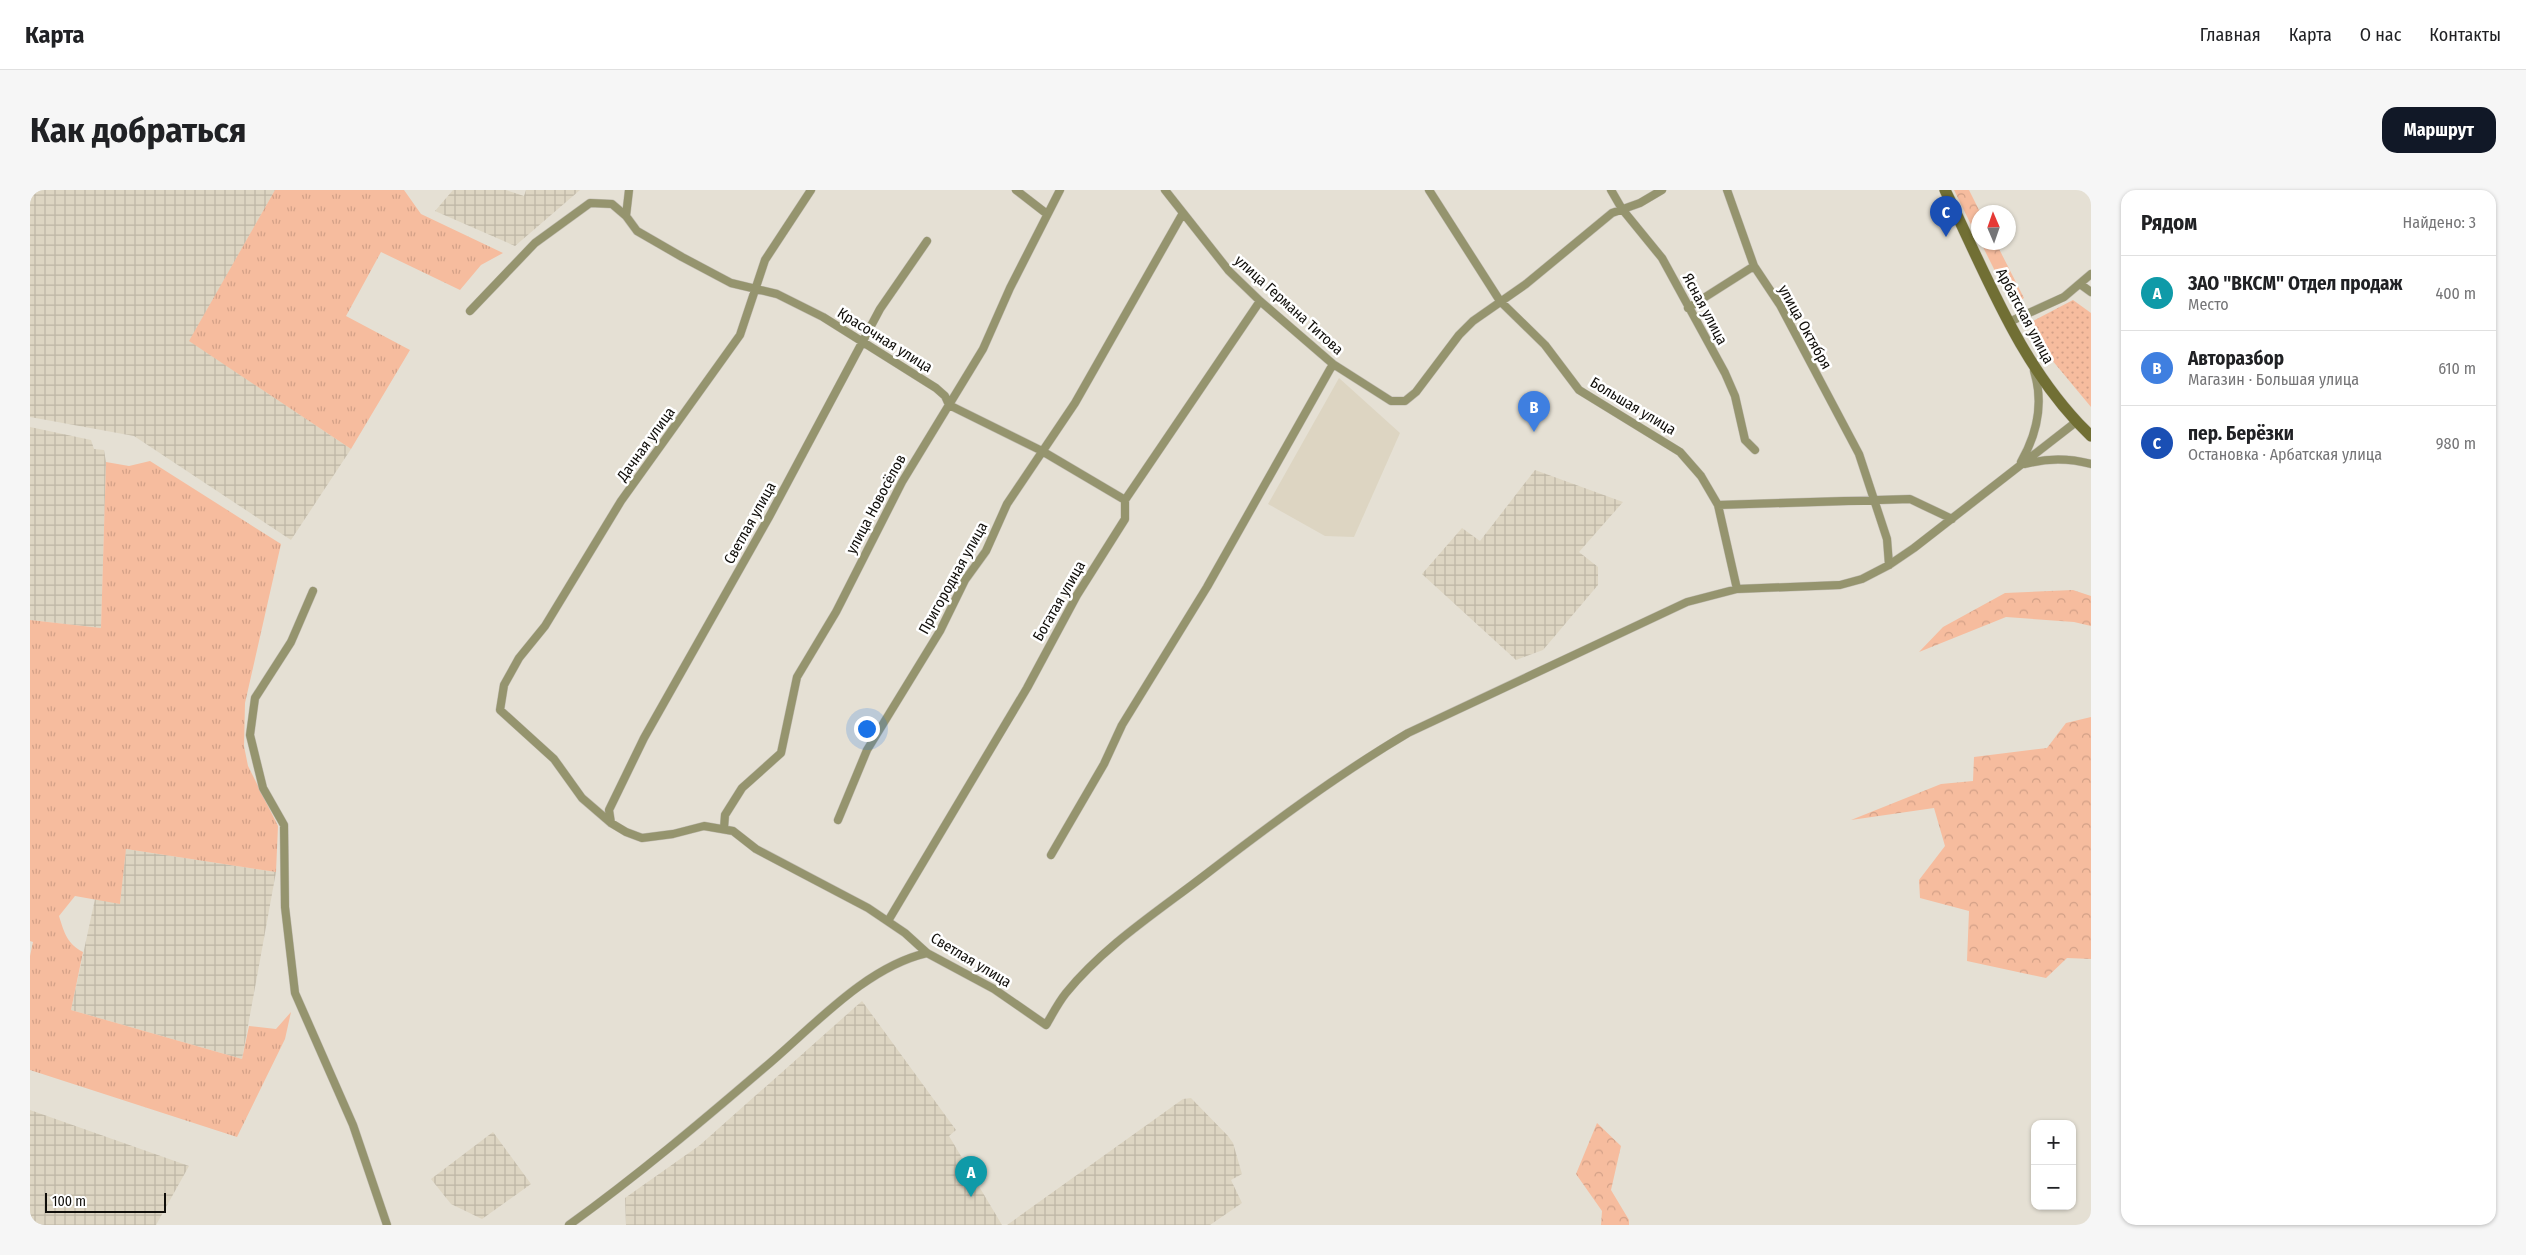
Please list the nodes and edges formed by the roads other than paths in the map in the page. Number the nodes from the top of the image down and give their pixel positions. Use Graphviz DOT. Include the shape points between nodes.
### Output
graph roads {
  1 [pos="629,190"];
  2 [pos="811,190"];
  3 [pos="1016,190"];
  4 [pos="1060,190"];
  5 [pos="1429,190"];
  6 [pos="1610,190"];
  7 [pos="1662,190"];
  8 [pos="1726,190"];
  9 [pos="1946,190"];
  10 [pos="1168,191"];
  11 [pos="1622,209"];
  12 [pos="1183,213"];
  13 [pos="1047,214"];
  14 [pos="626,216"];
  15 [pos="927,240"];
  16 [pos="1754,266"];
  17 [pos="2091,274"];
  18 [pos="2080,284"];
  19 [pos="754,288"];
  20 [pos="2091,292"];
  21 [pos="1260,301"];
  22 [pos="1500,301"];
  23 [pos="1688,308"];
  24 [pos="470,310"];
  25 [pos="2009,322"];
  26 [pos="862,343"];
  27 [pos="2030,360"];
  28 [pos="1333,364"];
  29 [pos="949,405"];
  30 [pos="2076,422"];
  31 [pos="2091,436"];
  32 [pos="1755,450"];
  33 [pos="1042,451"];
  34 [pos="2091,464"];
  35 [pos="2018,466"];
  36 [pos="1876,499"];
  37 [pos="1125,500"];
  38 [pos="1718,504"];
  39 [pos="1952,519"];
  40 [pos="1889,565"];
  41 [pos="1737,589"];
  42 [pos="313,591"];
  43 [pos="500,710"];
  44 [pos="838,820"];
  45 [pos="611,823"];
  46 [pos="724,828"];
  47 [pos="1051,855"];
  48 [pos="888,921"];
  49 [pos="927,953"];
  50 [pos="387,1225"];
  51 [pos="569,1225"];
  1 -- 14 [label="street"];
  2 -- 19 [label="street, Дачная улица" via="765,260"];
  3 -- 13 [label="street"];
  4 -- 13 [label="street, улица Новосёлов"];
  5 -- 22 [label="street, Большая улица"];
  6 -- 11 [label="street, Ясная улица"];
  7 -- 11 [label="street"];
  8 -- 16 [label="street, улица Октября"];
  9 -- 25 [label="main road, Арбатская улица"];
  10 -- 12 [label="street, улица Германа Титова"];
  11 -- 22 [label="street" via="1612,213 1526,284"];
  11 -- 23 [label="street, Ясная улица" via="1662,258"];
  12 -- 21 [label="street, улица Германа Титова" via="1229,271"];
  12 -- 33 [label="street, Пригородная улица" via="1075,403"];
  13 -- 29 [label="street, улица Новосёлов" via="983,349"];
  14 -- 19 [label="street, Красочная улица" via="637,231 682,257 731,283"];
  14 -- 24 [label="street, Красочная улица" via="612,204 590,203 534,243"];
  15 -- 26 [label="street, Светлая улица" via="880,309"];
  16 -- 23 [label="street"];
  16 -- 36 [label="street, улица Октября" via="1780,305 1868,473"];
  17 -- 18 [label="street"];
  18 -- 20 [label="street"];
  18 -- 25 [label="street" via="2046,307"];
  19 -- 26 [label="street, Красочная улица" via="777,294 823,317"];
  19 -- 43 [label="street, Дачная улица" via="740,335 621,501 545,626 519,658 504,685"];
  21 -- 28 [label="street, улица Германа Титова"];
  21 -- 37 [label="street, Богатая улица"];
  22 -- 28 [label="street, улица Германа Титова" via="1459,335 1416,392 1405,401 1391,401"];
  22 -- 38 [label="street, Большая улица" via="1545,345 1579,390 1680,452 1701,476"];
  23 -- 32 [label="street, Ясная улица" via="1725,373 1735,396 1745,440"];
  25 -- 27 [label="main road, Арбатская улица"];
  26 -- 29 [label="street, Красочная улица" via="936,388"];
  26 -- 45 [label="street, Светлая улица" via="770,517 644,738 609,810"];
  27 -- 30 [label="main road, Арбатская улица" via="2050,393"];
  27 -- 35 [label="street" via="2037,381 2039,407 2035,431"];
  28 -- 47 [label="street" via="1207,587 1122,725 1104,764"];
  29 -- 33 [label="street, Красочная улица"];
  29 -- 46 [label="street, улица Новосёлов" via="902,482 836,612 797,677 781,753 742,788 725,815"];
  30 -- 31 [label="main road, Арбатская улица"];
  30 -- 35 [label="street"];
  33 -- 37 [label="street, Красочная улица"];
  33 -- 44 [label="street, Пригородная улица" via="1007,504 986,551 965,580 940,631 867,750"];
  34 -- 35 [label="street" via="2054,459"];
  35 -- 39 [label="street"];
  36 -- 38 [label="street"];
  36 -- 39 [label="street" via="1910,499"];
  36 -- 40 [label="street, улица Октября" via="1887,539"];
  37 -- 48 [label="street, Богатая улица" via="1125,518"];
  38 -- 41 [label="street, Большая улица"];
  39 -- 40 [label="street"];
  40 -- 41 [label="street" via="1862,579 1840,585"];
  41 -- 49 [label="street, Светлая улица" via="1687,602 1451,711 1376,752 1259,833 1120,940 1092,964 1066,994 1046,1025 994,989"];
  42 -- 50 [label="street" via="291,642 255,698 250,735 263,788 284,825 285,907 295,993 353,1125"];
  43 -- 45 [label="street, Светлая улица" via="554,759 582,798"];
  45 -- 46 [label="street, Светлая улица" via="642,838 704,826"];
  46 -- 48 [label="street, Светлая улица"];
  48 -- 49 [label="street, Светлая улица"];
  49 -- 51 [label="street" via="893,965 848,996 652,1163"];
}
